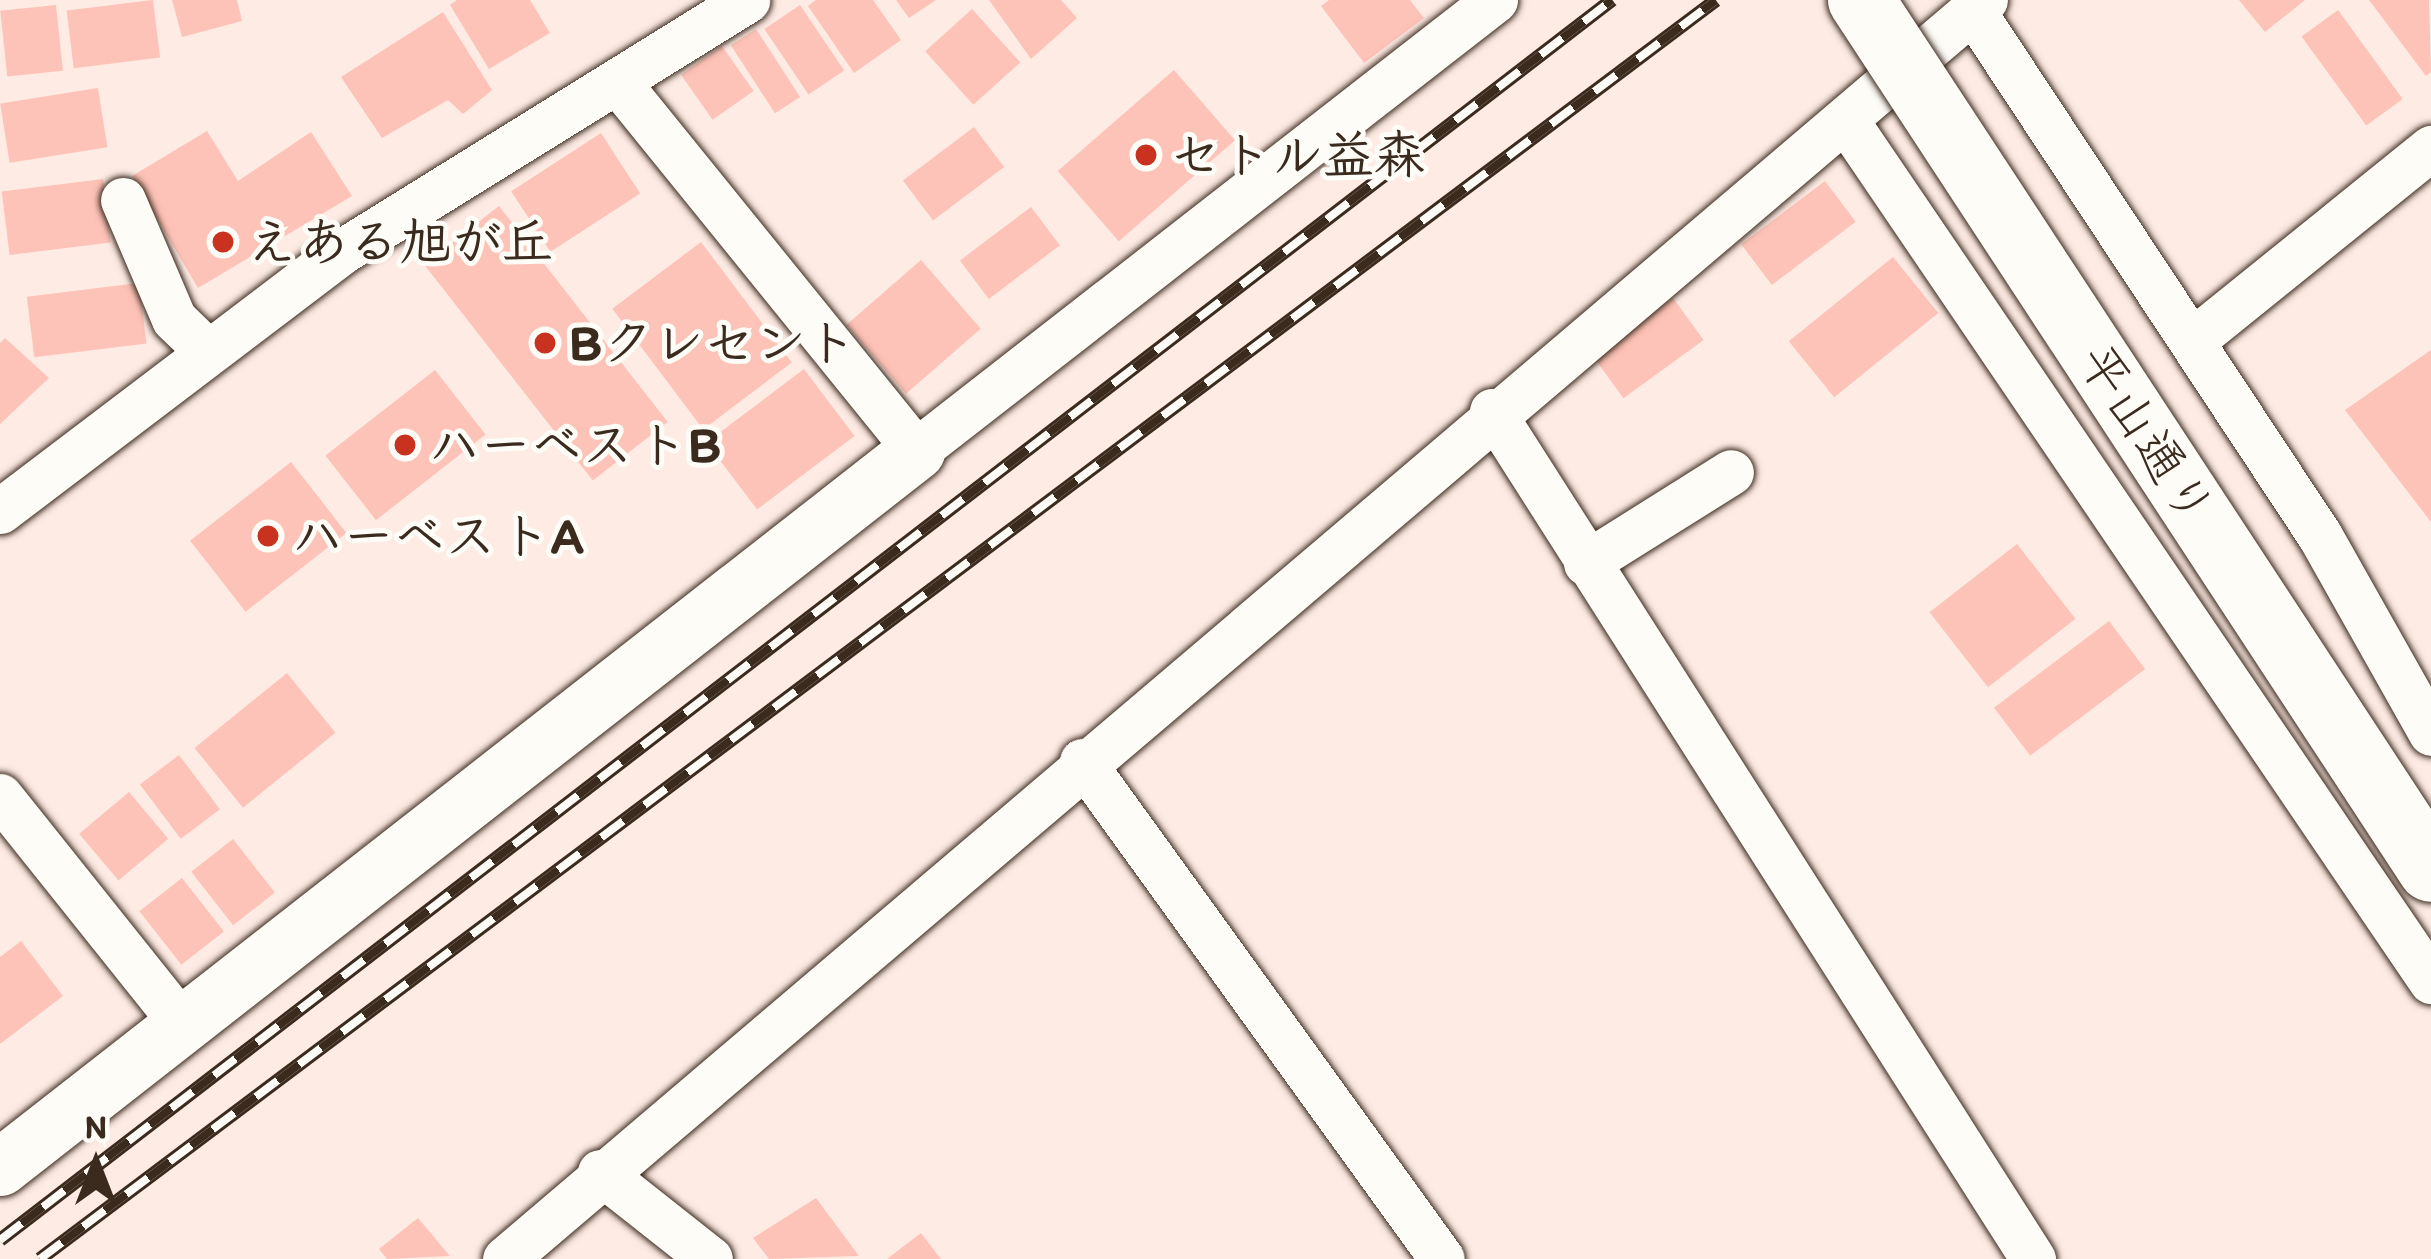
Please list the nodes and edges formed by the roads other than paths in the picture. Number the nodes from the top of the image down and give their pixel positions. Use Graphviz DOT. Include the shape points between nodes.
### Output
graph roads {
  1 [pos="746,0"];
  2 [pos="1495,0"];
  3 [pos="1861,0"];
  4 [pos="1979,5"];
  5 [pos="620,85"];
  6 [pos="1847,122"];
  7 [pos="2431,148"];
  8 [pos="123,200"];
  9 [pos="2193,340"];
  10 [pos="208,352"];
  11 [pos="1492,411"];
  12 [pos="916,451"];
  13 [pos="1731,472"];
  14 [pos="0,512"];
  15 [pos="1586,563"];
  16 [pos="2406,694"];
  17 [pos="2431,734"];
  18 [pos="1082,761"];
  19 [pos="2293,770"];
  20 [pos="0,796"];
  21 [pos="2431,869"];
  22 [pos="2431,981"];
  23 [pos="184,1025"];
  24 [pos="0,1167"];
  25 [pos="600,1172"];
  26 [pos="505,1259"];
  27 [pos="710,1259"];
  28 [pos="1442,1259"];
  29 [pos="2033,1259"];
  1 -- 5 [label="street"];
  2 -- 12 [label="street"];
  3 -- 21 [label="main road, 平山通り, bridge"];
  4 -- 6 [label="street"];
  4 -- 9 [label="street"];
  5 -- 10 [label="street" via="341,252"];
  5 -- 12 [label="street"];
  6 -- 11 [label="street"];
  6 -- 19 [label="street"];
  7 -- 9 [label="street"];
  8 -- 10 [label="street" via="174,319"];
  9 -- 16 [label="street"];
  10 -- 14 [label="street"];
  11 -- 15 [label="street"];
  11 -- 18 [label="street"];
  12 -- 23 [label="street"];
  13 -- 15 [label="street"];
  15 -- 29 [label="street"];
  16 -- 17 [label="street"];
  16 -- 19 [label="street"];
  18 -- 25 [label="street"];
  18 -- 28 [label="street"];
  19 -- 22 [label="street"];
  20 -- 23 [label="street"];
  23 -- 24 [label="street"];
  25 -- 26 [label="street"];
  25 -- 27 [label="street"];
}
